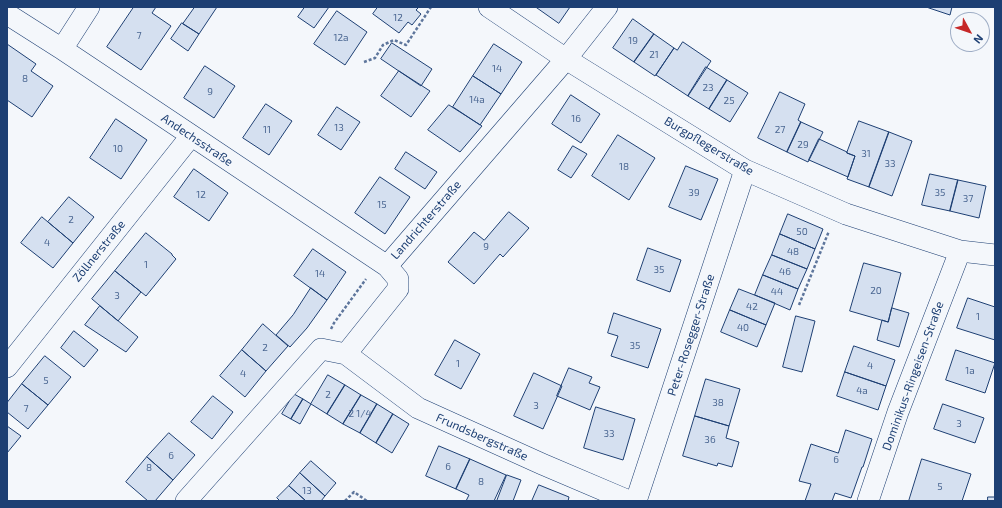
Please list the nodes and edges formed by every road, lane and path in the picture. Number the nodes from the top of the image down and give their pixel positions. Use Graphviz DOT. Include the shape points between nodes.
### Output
graph roads {
  1 [pos="89,7"];
  2 [pos="431,7"];
  3 [pos="489,7"];
  4 [pos="607,7"];
  5 [pos="7,14"];
  6 [pos="62,49"];
  7 [pos="566,59"];
  8 [pos="364,62"];
  9 [pos="191,136"];
  10 [pos="745,170"];
  11 [pos="837,210"];
  12 [pos="960,251"];
  13 [pos="368,254"];
  14 [pos="995,256"];
  15 [pos="387,266"];
  16 [pos="799,305"];
  17 [pos="321,349"];
  18 [pos="346,354"];
  19 [pos="7,367"];
  20 [pos="186,501"];
  21 [pos="345,501"];
  22 [pos="367,501"];
  23 [pos="629,501"];
  24 [pos="636,501"];
  25 [pos="868,501"];
  1 -- 6 [label="street"];
  2 -- 8 [label="path" via="406,45 394,40 383,46 375,58"];
  3 -- 7 [label="street, Burgpflegerstraße"];
  4 -- 7 [label="street, Landrichterstraße"];
  5 -- 6 [label="street, Andechsstraße"];
  6 -- 9 [label="street, Andechsstraße"];
  7 -- 10 [label="street, Burgpflegerstraße"];
  7 -- 15 [label="street, Landrichterstraße"];
  9 -- 13 [label="street, Andechsstraße"];
  9 -- 19 [label="street, Zöllnerstraße"];
  10 -- 11 [label="street, Burgpflegerstraße"];
  10 -- 24 [label="street, Peter-Rosegger-Straße"];
  11 -- 12 [label="street, Burgpflegerstraße"];
  11 -- 16 [label="path"];
  12 -- 14 [label="street, Burgpflegerstraße"];
  12 -- 25 [label="street, Dominikus-Ringeisen-Straße" via="898,412"];
  13 -- 15 [label="street, Andechsstraße"];
  13 -- 17 [label="path" via="366,280 334,323"];
  15 -- 18 [label="street, Landrichterstraße" via="398,279 398,289"];
  17 -- 18 [label="street"];
  17 -- 20 [label="street"];
  18 -- 23 [label="street, Frundsbergstraße" via="418,408"];
  21 -- 22 [label="path" via="354,492"];
}
